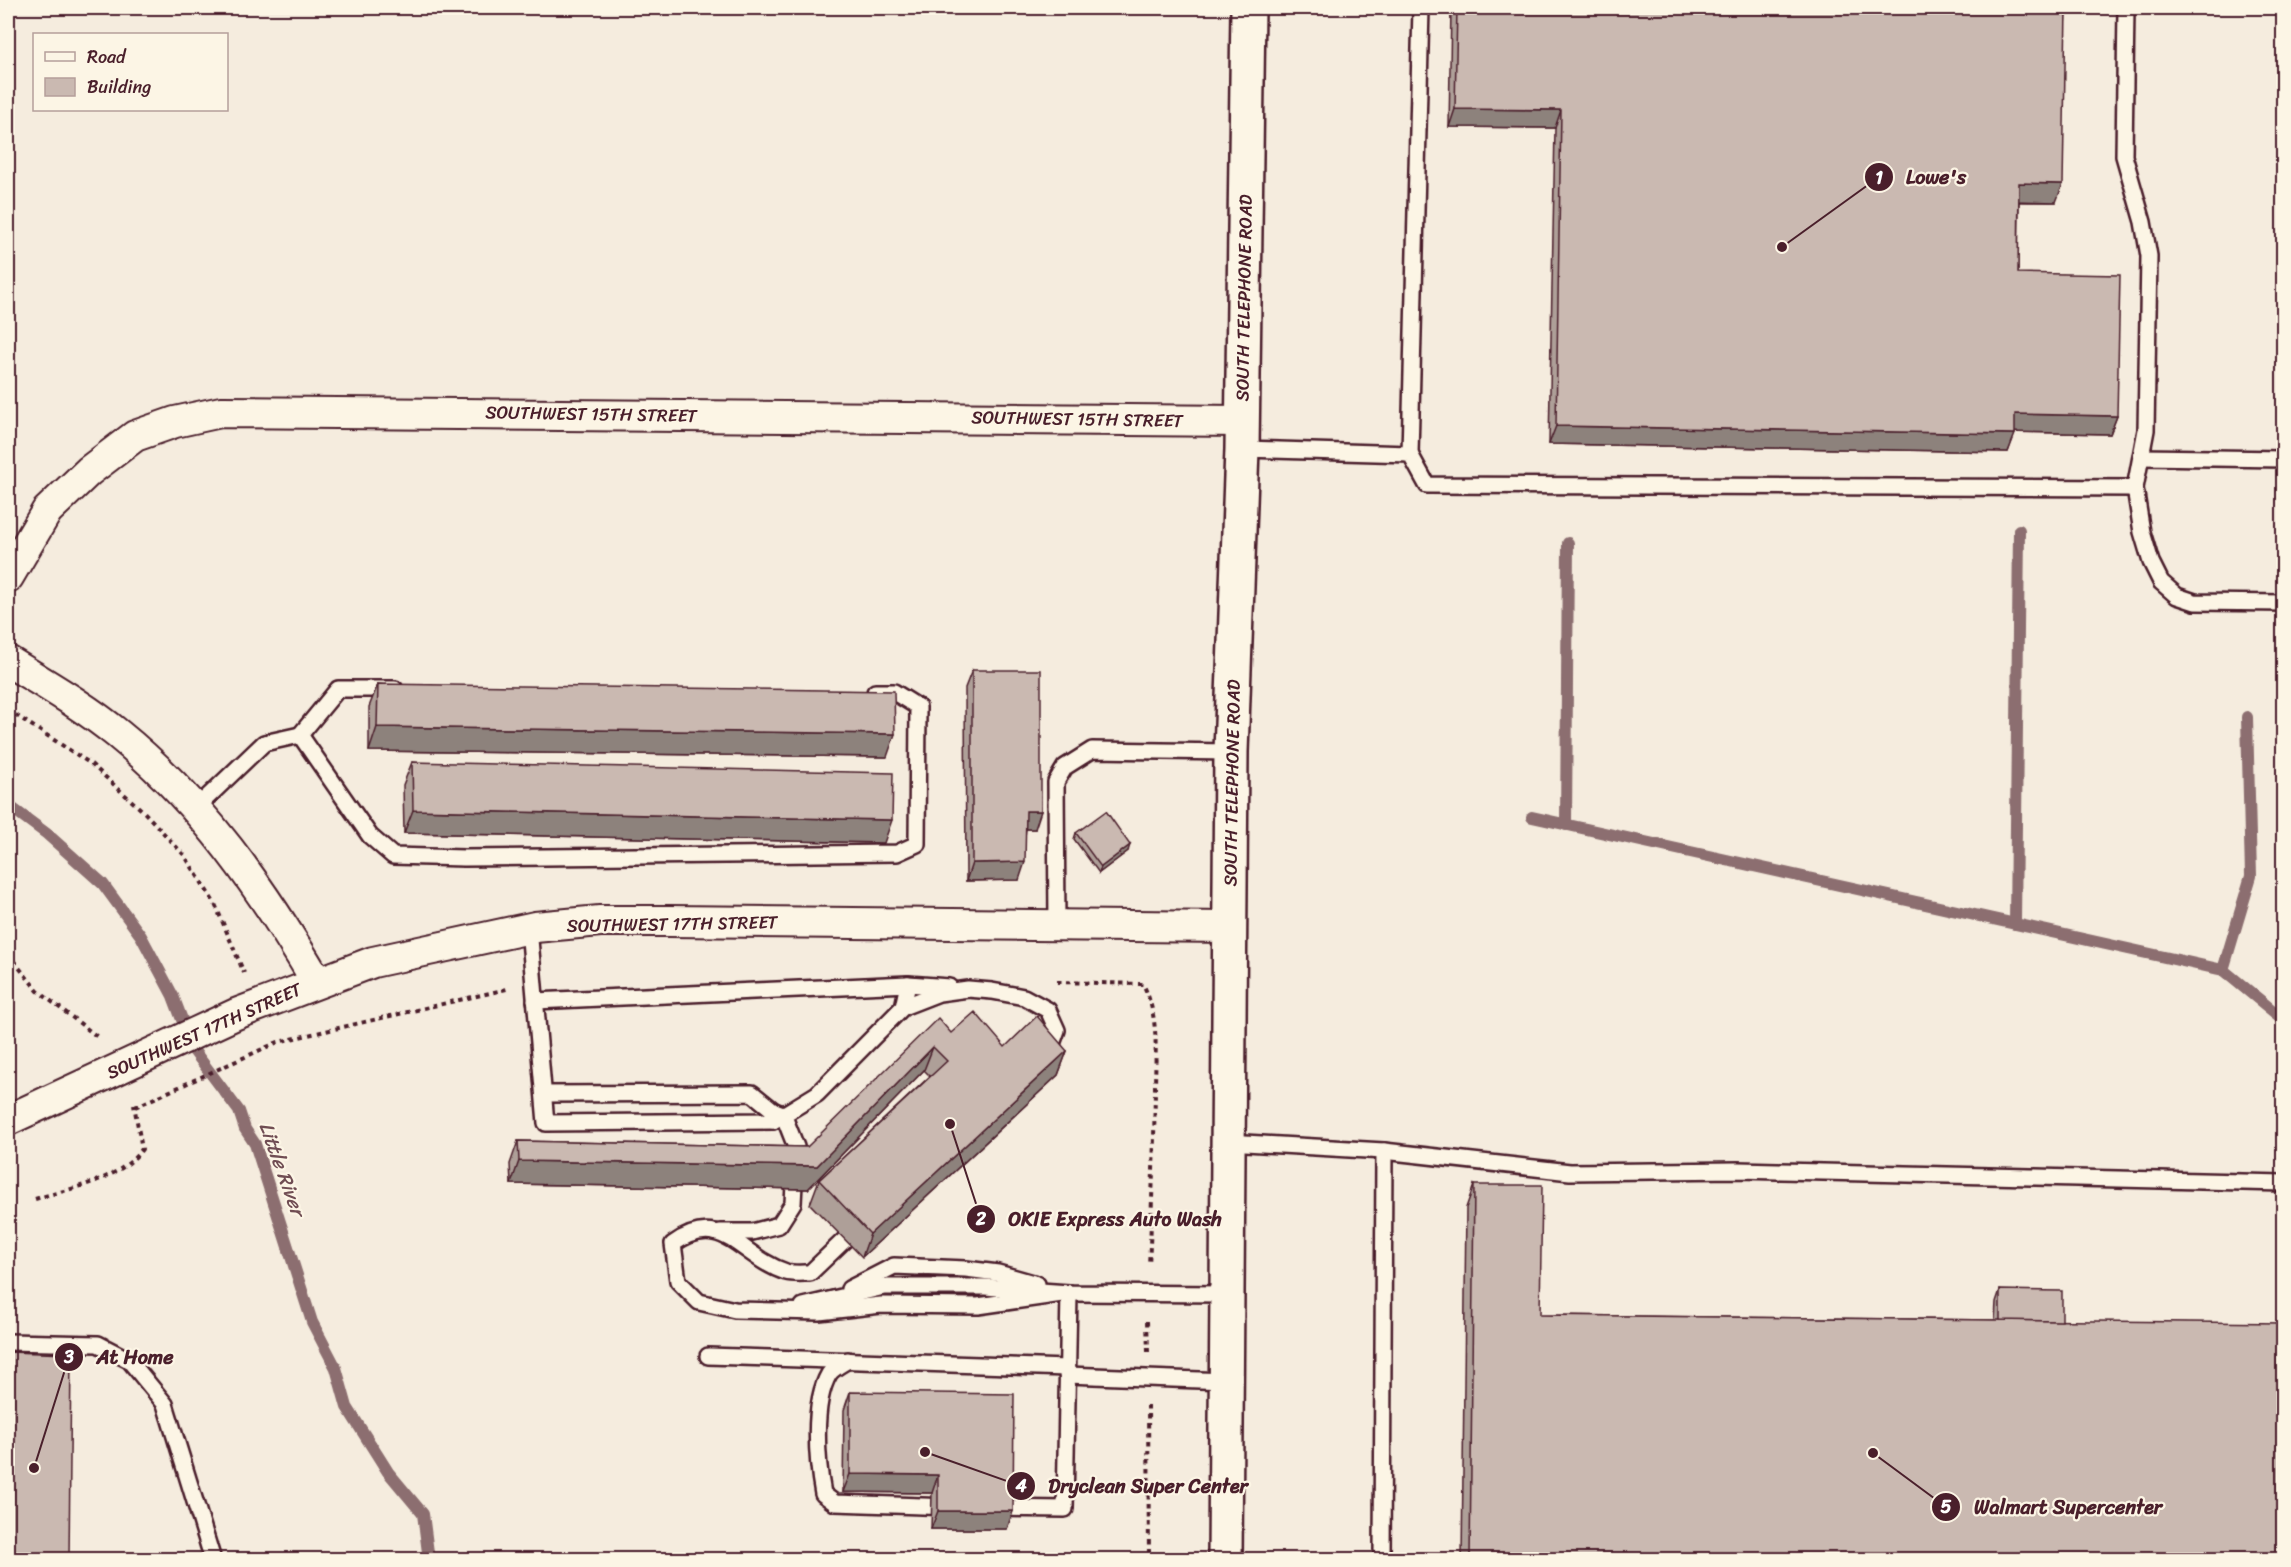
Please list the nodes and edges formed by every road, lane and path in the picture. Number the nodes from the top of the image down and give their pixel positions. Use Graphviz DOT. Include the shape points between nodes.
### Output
graph roads {
  1 [pos="1248,8"];
  2 [pos="1421,8"];
  3 [pos="2126,8"];
  4 [pos="1242,435"];
  5 [pos="1410,453"];
  6 [pos="2141,457"];
  7 [pos="2283,459"];
  8 [pos="2135,488"];
  9 [pos="8,577"];
  10 [pos="2283,603"];
  11 [pos="8,661"];
  12 [pos="409,689"];
  13 [pos="859,692"];
  14 [pos="8,710"];
  15 [pos="300,735"];
  16 [pos="1231,752"];
  17 [pos="195,809"];
  18 [pos="1057,925"];
  19 [pos="1230,927"];
  20 [pos="529,928"];
  21 [pos="8,954"];
  22 [pos="1050,981"];
  23 [pos="317,982"];
  24 [pos="534,983"];
  25 [pos="908,984"];
  26 [pos="968,989"];
  27 [pos="535,1001"];
  28 [pos="903,1007"];
  29 [pos="246,1009"];
  30 [pos="120,1067"];
  31 [pos="1034,1068"];
  32 [pos="544,1094"];
  33 [pos="135,1107"];
  34 [pos="777,1115"];
  35 [pos="8,1120"];
  36 [pos="1228,1142"];
  37 [pos="1384,1151"];
  38 [pos="2283,1183"];
  39 [pos="34,1199"];
  40 [pos="872,1214"];
  41 [pos="717,1232"];
  42 [pos="1069,1293"];
  43 [pos="1147,1294"];
  44 [pos="1227,1294"];
  45 [pos="775,1311"];
  46 [pos="8,1342"];
  47 [pos="708,1356"];
  48 [pos="848,1360"];
  49 [pos="1067,1372"];
  50 [pos="1148,1378"];
  51 [pos="1226,1381"];
  52 [pos="213,1560"];
  53 [pos="1149,1560"];
  54 [pos="1225,1560"];
  55 [pos="1382,1560"];
  1 -- 4 [label="main road, SOUTH TELEPHONE ROAD"];
  2 -- 5 [label="lane"];
  3 -- 6 [label="lane" via="2124,156 2149,256 2146,430"];
  4 -- 5 [label="lane"];
  4 -- 9 [label="street, SOUTHWEST 15TH STREET" via="221,412 135,436 89,471 47,511"];
  4 -- 16 [label="main road, SOUTH TELEPHONE ROAD"];
  5 -- 8 [label="lane" via="1427,485"];
  6 -- 7 [label="lane"];
  6 -- 8 [label="lane"];
  8 -- 10 [label="lane" via="2151,562 2161,582 2177,596 2195,602"];
  11 -- 17 [label="street" via="118,733"];
  12 -- 15 [label="lane" via="338,689"];
  13 -- 15 [label="lane" via="894,692 918,707 917,844 897,853 393,856 370,836"];
  14 -- 29 [label="path" via="91,764 184,855 215,904"];
  15 -- 17 [label="lane" via="264,743"];
  16 -- 18 [label="lane" via="1092,750 1065,767 1056,782"];
  16 -- 19 [label="main road, SOUTH TELEPHONE ROAD"];
  17 -- 23 [label="street" via="221,837 276,912"];
  18 -- 19 [label="street, SOUTHWEST 17TH STREET"];
  18 -- 20 [label="street, SOUTHWEST 17TH STREET" via="600,921"];
  19 -- 36 [label="main road, SOUTH TELEPHONE ROAD"];
  20 -- 23 [label="street, SOUTHWEST 17TH STREET" via="373,962"];
  20 -- 24 [label="lane"];
  21 -- 30 [label="path" via="38,991 99,1037"];
  22 -- 43 [label="path" via="1143,984 1151,1000 1156,1024 1155,1143"];
  23 -- 29 [label="street, SOUTHWEST 17TH STREET"];
  24 -- 27 [label="lane"];
  24 -- 33 [label="path" via="278,1042"];
  25 -- 26 [label="lane"];
  25 -- 27 [label="lane"];
  25 -- 28 [label="lane"];
  26 -- 28 [label="lane" via="939,993"];
  26 -- 31 [label="lane" via="1024,997 1048,1010 1058,1030 1051,1053"];
  27 -- 32 [label="lane"];
  28 -- 34 [label="lane" via="817,1094"];
  29 -- 30 [label="street, SOUTHWEST 17TH STREET"];
  30 -- 33 [label="path"];
  30 -- 35 [label="street, SOUTHWEST 17TH STREET"];
  32 -- 34 [label="lane" via="752,1093"];
  32 -- 34 [label="lane" via="546,1123"];
  33 -- 39 [label="path" via="142,1149 132,1163 104,1177"];
  34 -- 41 [label="lane" via="796,1147 793,1203 779,1225 752,1232"];
  36 -- 37 [label="lane"];
  36 -- 44 [label="main road, SOUTH TELEPHONE ROAD"];
  37 -- 38 [label="lane" via="1570,1172 1738,1170"];
  37 -- 55 [label="lane"];
  40 -- 41 [label="lane" via="810,1273 788,1273"];
  41 -- 45 [label="lane" via="691,1231 673,1244 678,1281 699,1302 735,1310"];
  42 -- 43 [label="lane"];
  42 -- 45 [label="lane" via="978,1306 881,1305 819,1312"];
  42 -- 45 [label="lane" via="986,1287 884,1287"];
  42 -- 49 [label="lane"];
  43 -- 44 [label="lane"];
  43 -- 50 [label="path"];
  44 -- 51 [label="main road, SOUTH TELEPHONE ROAD"];
  46 -- 52 [label="lane" via="99,1344 129,1360 165,1404"];
  47 -- 48 [label="lane"];
  48 -- 49 [label="lane"];
  48 -- 49 [label="lane" via="831,1372 821,1394 818,1467 823,1494 835,1503 846,1504 1065,1509"];
  49 -- 50 [label="lane"];
  50 -- 51 [label="lane"];
  50 -- 53 [label="path"];
  51 -- 54 [label="main road, SOUTH TELEPHONE ROAD"];
}
